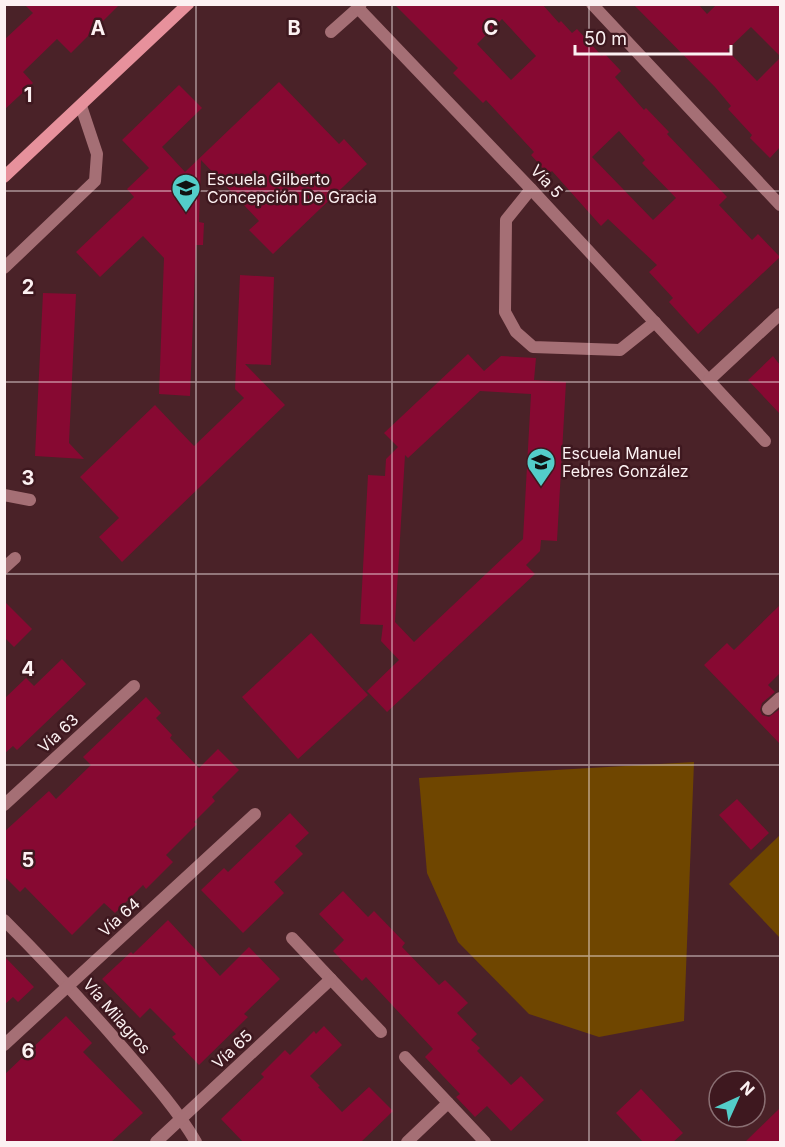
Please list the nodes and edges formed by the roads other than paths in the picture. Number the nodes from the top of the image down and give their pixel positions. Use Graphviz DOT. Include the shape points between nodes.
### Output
graph roads {
  1 [pos="188,4"];
  2 [pos="592,4"];
  3 [pos="360,6"];
  4 [pos="331,32"];
  5 [pos="81,106"];
  6 [pos="4,177"];
  7 [pos="531,189"];
  8 [pos="780,206"];
  9 [pos="4,268"];
  10 [pos="780,314"];
  11 [pos="655,322"];
  12 [pos="709,380"];
  13 [pos="765,441"];
  14 [pos="4,495"];
  15 [pos="30,500"];
  16 [pos="15,558"];
  17 [pos="4,568"];
  18 [pos="134,686"];
  19 [pos="780,698"];
  20 [pos="768,709"];
  21 [pos="4,805"];
  22 [pos="255,814"];
  23 [pos="4,920"];
  24 [pos="292,938"];
  25 [pos="331,979"];
  26 [pos="68,985"];
  27 [pos="381,1032"];
  28 [pos="4,1045"];
  29 [pos="405,1057"];
  30 [pos="448,1103"];
  31 [pos="182,1118"];
  32 [pos="156,1143"];
  33 [pos="196,1143"];
  34 [pos="407,1143"];
  35 [pos="484,1143"];
  1 -- 5 [label="street"];
  2 -- 8 [label="street"];
  3 -- 4 [label="street"];
  3 -- 7 [label="street, Vía 5"];
  5 -- 6 [label="street"];
  5 -- 9 [label="street" via="97,154 96,181"];
  7 -- 11 [label="street, Vía 5"];
  7 -- 11 [label="street" via="506,220 505,312 516,332 533,347 620,350"];
  10 -- 12 [label="street"];
  11 -- 12 [label="street, Vía 5"];
  12 -- 13 [label="street, Vía 5"];
  14 -- 15 [label="street"];
  16 -- 17 [label="street"];
  18 -- 21 [label="street, Vía 63"];
  19 -- 20 [label="street"];
  22 -- 26 [label="street, Vía 64"];
  23 -- 26 [label="street, Vía Milagros"];
  24 -- 25 [label="street"];
  25 -- 27 [label="street"];
  25 -- 31 [label="street, Vía 65"];
  26 -- 28 [label="street, Vía 64"];
  26 -- 31 [label="street, Vía Milagros"];
  29 -- 30 [label="street"];
  30 -- 34 [label="street"];
  30 -- 35 [label="street"];
  31 -- 32 [label="street, Vía 65"];
  31 -- 33 [label="street, Vía Milagros"];
}
